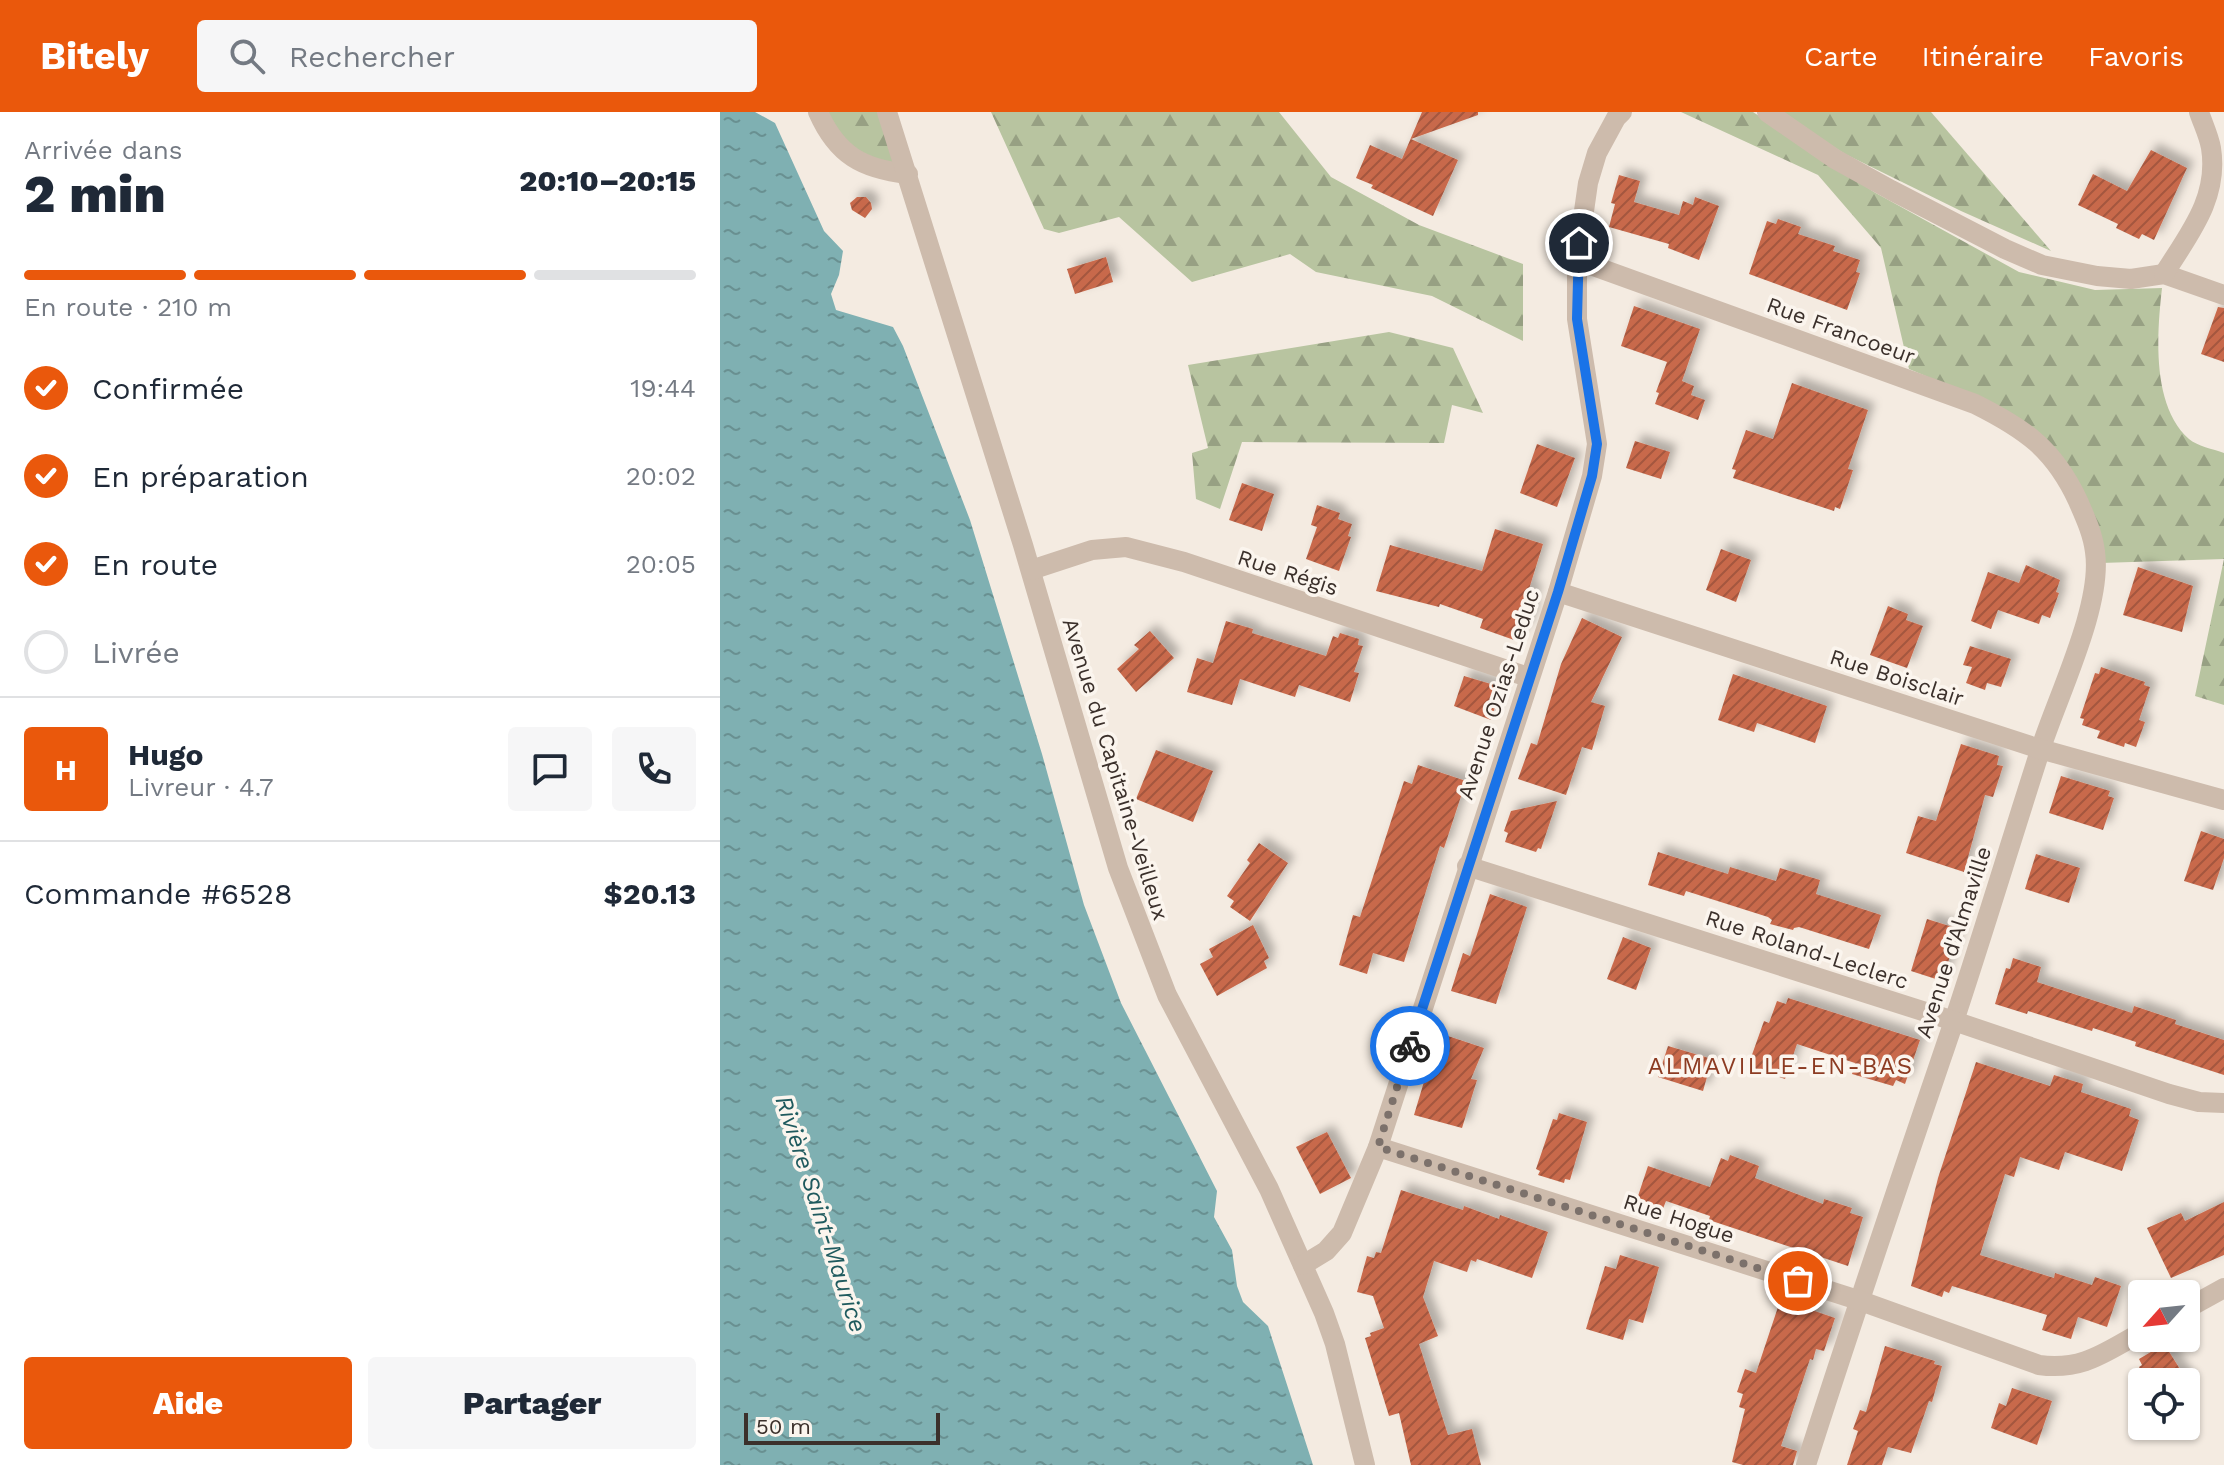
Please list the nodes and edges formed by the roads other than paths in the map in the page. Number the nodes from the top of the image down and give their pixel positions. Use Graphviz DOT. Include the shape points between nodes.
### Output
graph roads {
  1 [pos="818,112"];
  2 [pos="887,112"];
  3 [pos="1622,112"];
  4 [pos="1767,112"];
  5 [pos="2199,112"];
  6 [pos="908,174"];
  7 [pos="1577,260"];
  8 [pos="2164,274"];
  9 [pos="2224,295"];
  10 [pos="2067,479"];
  11 [pos="1031,570"];
  12 [pos="1558,592"];
  13 [pos="1528,677"];
  14 [pos="2040,749"];
  15 [pos="2224,800"];
  16 [pos="1467,866"];
  17 [pos="1954,1021"];
  18 [pos="2224,1103"];
  19 [pos="1378,1147"];
  20 [pos="1303,1265"];
  21 [pos="2224,1288"];
  22 [pos="1858,1300"];
  23 [pos="2200,1301"];
  24 [pos="2128,1340"];
  25 [pos="1365,1465"];
  26 [pos="1806,1465"];
  1 -- 6 [label="street" via="826,130 861,164"];
  2 -- 6 [label="street, Avenue du Capitaine-Veilleux"];
  3 -- 7 [label="street, Avenue Ozias-Leduc" via="1593,168"];
  4 -- 8 [label="street" via="1835,159 2042,265 2131,279"];
  5 -- 8 [label="street" via="2211,147 2213,179 2206,208"];
  6 -- 11 [label="street, Avenue du Capitaine-Veilleux"];
  7 -- 10 [label="street, Rue Francoeur" via="1975,404 2037,441"];
  7 -- 12 [label="street, Avenue Ozias-Leduc" via="1577,319 1597,444"];
  8 -- 9 [label="street"];
  10 -- 14 [label="street, Avenue d'Almaville" via="2086,518 2096,576 2090,611"];
  11 -- 13 [label="street, Rue Régis" via="1092,550 1126,547"];
  11 -- 20 [label="street, Avenue du Capitaine-Veilleux" via="1135,918 1167,995"];
  12 -- 13 [label="street, Avenue Ozias-Leduc"];
  12 -- 14 [label="street, Rue Boisclair"];
  13 -- 16 [label="street, Avenue Ozias-Leduc"];
  14 -- 15 [label="street, Rue Boisclair"];
  14 -- 17 [label="street, Avenue d'Almaville"];
  16 -- 17 [label="street, Rue Roland-Leclerc"];
  16 -- 19 [label="street, Avenue Ozias-Leduc"];
  17 -- 18 [label="street, Rue Roland-Leclerc" via="2169,1094"];
  17 -- 22 [label="street, Avenue d'Almaville"];
  19 -- 20 [label="street, Avenue Ozias-Leduc" via="1342,1233"];
  19 -- 22 [label="street, Rue Hogue"];
  20 -- 25 [label="street, Avenue du Capitaine-Veilleux" via="1335,1344"];
  21 -- 23 [label="street"];
  22 -- 24 [label="street, Rue Hogue" via="2039,1365 2083,1364"];
  22 -- 26 [label="street, Avenue d'Almaville"];
}
